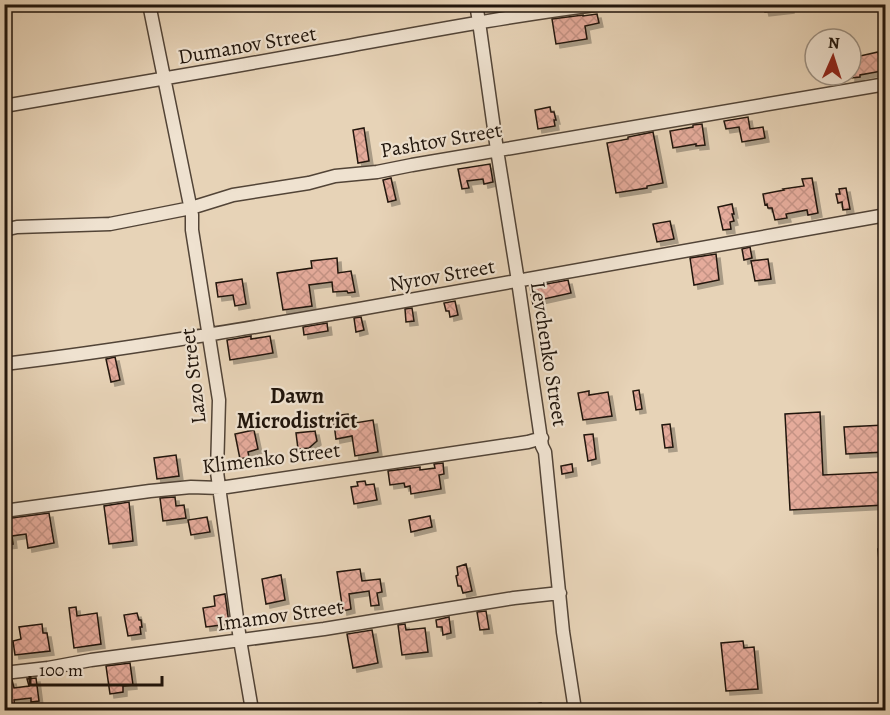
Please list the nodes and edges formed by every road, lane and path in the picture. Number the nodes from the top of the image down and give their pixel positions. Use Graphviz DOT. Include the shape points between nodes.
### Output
graph roads {
  1 [pos="149,4"];
  2 [pos="476,4"];
  3 [pos="603,4"];
  4 [pos="479,22"];
  5 [pos="163,80"];
  6 [pos="885,84"];
  7 [pos="4,106"];
  8 [pos="497,150"];
  9 [pos="191,208"];
  10 [pos="885,215"];
  11 [pos="4,230"];
  12 [pos="518,281"];
  13 [pos="208,335"];
  14 [pos="4,364"];
  15 [pos="542,438"];
  16 [pos="220,488"];
  17 [pos="4,511"];
  18 [pos="560,593"];
  19 [pos="240,640"];
  20 [pos="4,673"];
  21 [pos="252,711"];
  22 [pos="575,711"];
  1 -- 5 [label="street, Lazo Street"];
  2 -- 4 [label="street, Levchenko Street"];
  3 -- 4 [label="street, Dumanov Street"];
  4 -- 5 [label="street, Dumanov Street"];
  4 -- 8 [label="street, Levchenko Street"];
  5 -- 7 [label="street, Dumanov Street"];
  5 -- 9 [label="street, Lazo Street"];
  6 -- 8 [label="street, Pashtov Street"];
  8 -- 9 [label="street, Pashtov Street" via="233,195"];
  8 -- 12 [label="street, Levchenko Street"];
  9 -- 11 [label="street, Pashtov Street" via="110,224"];
  9 -- 13 [label="street, Lazo Street"];
  10 -- 12 [label="street, Nyrov Street"];
  12 -- 13 [label="street, Nyrov Street"];
  12 -- 15 [label="street, Levchenko Street"];
  13 -- 14 [label="street, Nyrov Street"];
  13 -- 16 [label="street, Lazo Street" via="219,400"];
  15 -- 16 [label="street, Klimenko Street"];
  15 -- 18 [label="street, Levchenko Street"];
  16 -- 17 [label="street, Klimenko Street" via="150,491"];
  16 -- 19 [label="street, Lazo Street"];
  18 -- 19 [label="street, Imamov Street"];
  18 -- 22 [label="street, Levchenko Street"];
  19 -- 20 [label="street, Imamov Street"];
  19 -- 21 [label="street, Lazo Street"];
}
